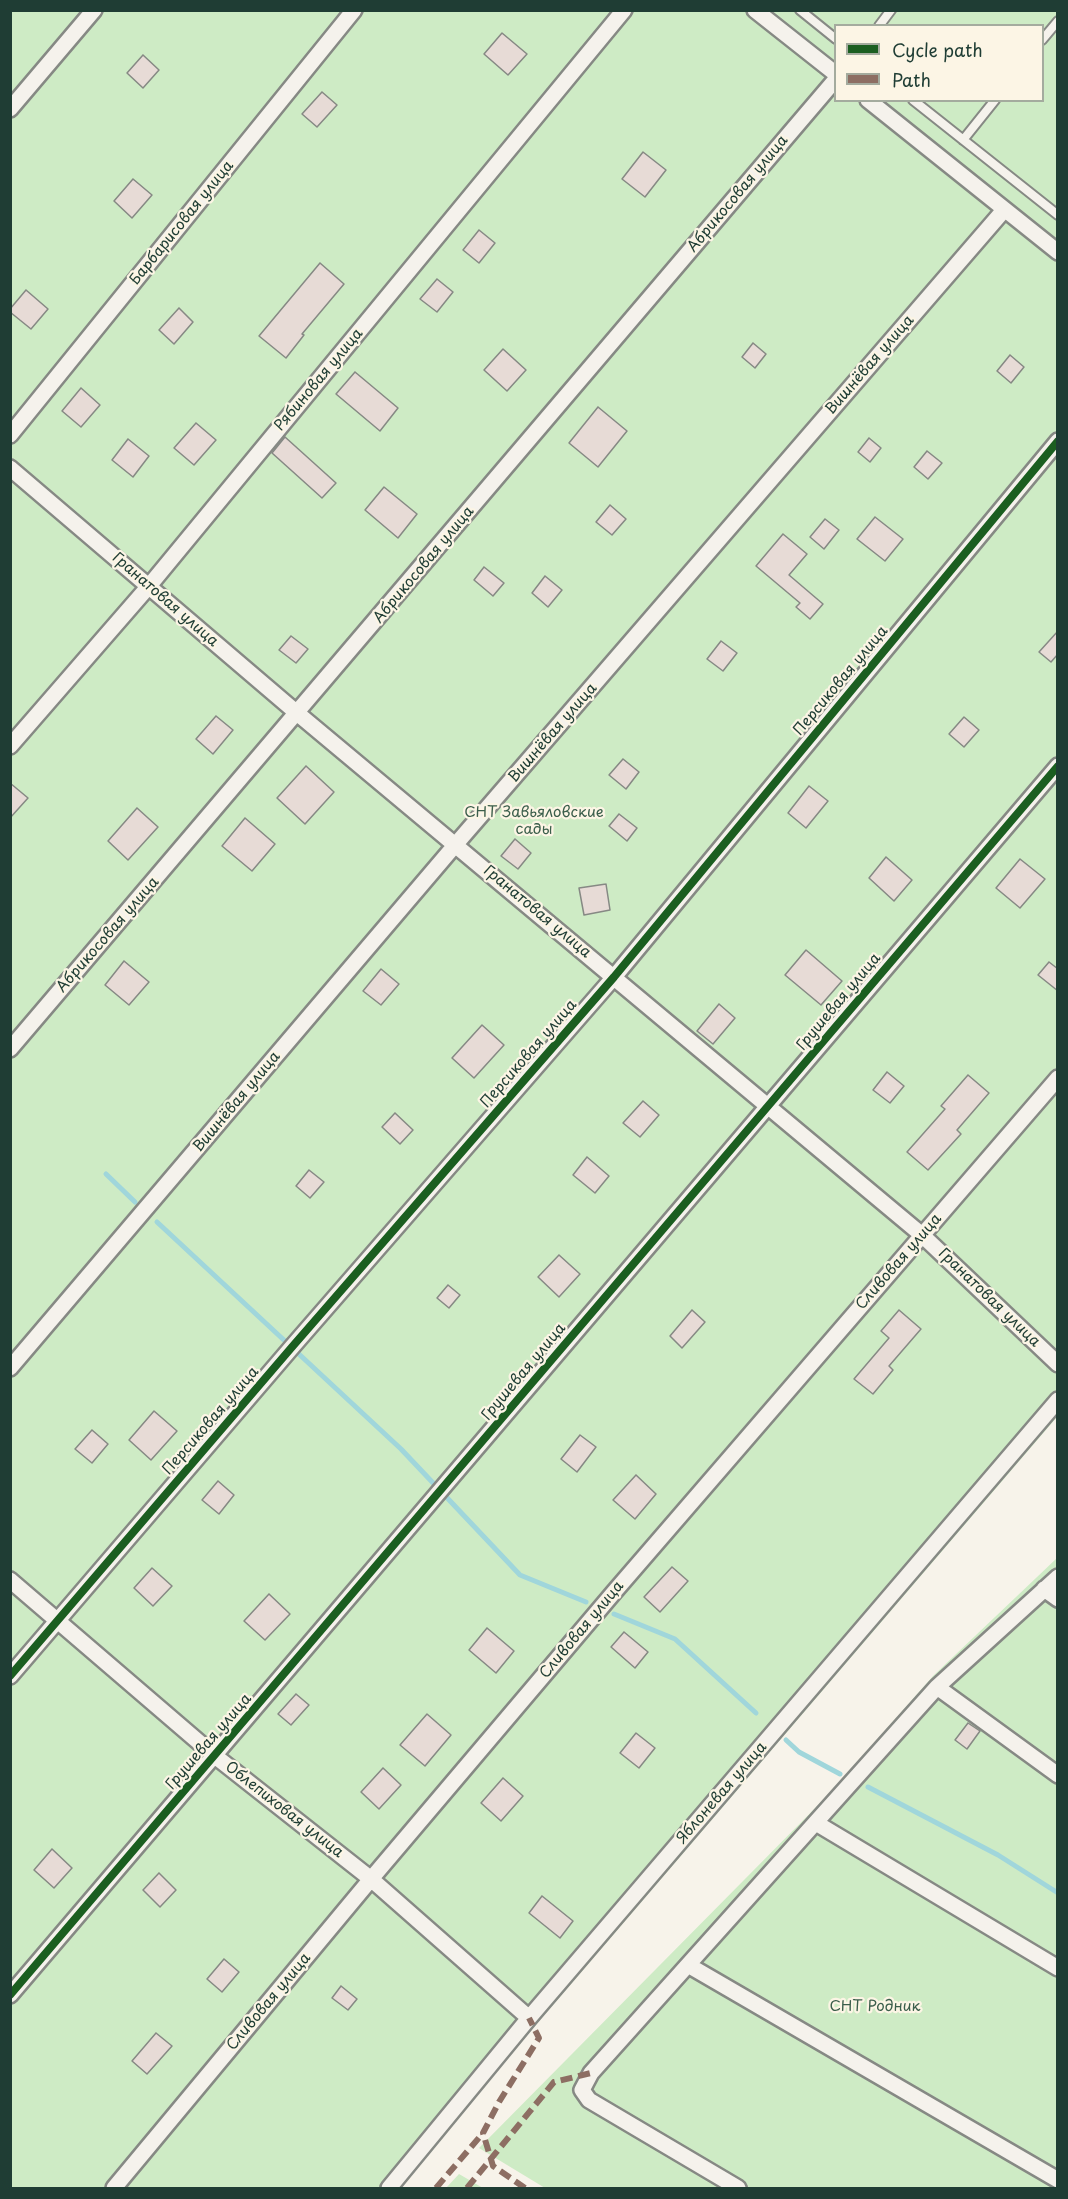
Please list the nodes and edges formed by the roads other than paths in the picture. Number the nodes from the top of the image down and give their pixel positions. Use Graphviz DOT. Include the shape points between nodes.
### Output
graph roads {
  1 [pos="94,10"];
  2 [pos="354,10"];
  3 [pos="624,10"];
  4 [pos="755,10"];
  5 [pos="800,10"];
  6 [pos="891,10"];
  7 [pos="1058,21"];
  8 [pos="880,24"];
  9 [pos="834,37"];
  10 [pos="1044,38"];
  11 [pos="834,72"];
  12 [pos="834,81"];
  13 [pos="870,102"];
  14 [pos="916,102"];
  15 [pos="993,102"];
  16 [pos="10,109"];
  17 [pos="963,140"];
  18 [pos="1004,210"];
  19 [pos="1058,215"];
  20 [pos="1058,252"];
  21 [pos="10,435"];
  22 [pos="1058,441"];
  23 [pos="10,468"];
  24 [pos="149,586"];
  25 [pos="297,713"];
  26 [pos="10,746"];
  27 [pos="1058,766"];
  28 [pos="456,844"];
  29 [pos="614,977"];
  30 [pos="10,1049"];
  31 [pos="1058,1078"];
  32 [pos="768,1106"];
  33 [pos="922,1235"];
  34 [pos="1058,1364"];
  35 [pos="10,1368"];
  36 [pos="1058,1400"];
  37 [pos="1058,1577"];
  38 [pos="10,1580"];
  39 [pos="1044,1589"];
  40 [pos="1058,1599"];
  41 [pos="57,1621"];
  42 [pos="10,1676"];
  43 [pos="937,1687"];
  44 [pos="215,1756"];
  45 [pos="1058,1775"];
  46 [pos="816,1823"];
  47 [pos="371,1879"];
  48 [pos="688,1965"];
  49 [pos="1058,1968"];
  50 [pos="10,1995"];
  51 [pos="530,2018"];
  52 [pos="1058,2180"];
  53 [pos="114,2188"];
  54 [pos="389,2188"];
  55 [pos="738,2188"];
  1 -- 16 [label="street"];
  2 -- 21 [label="street, Барбарисовая улица"];
  3 -- 24 [label="street, Рябиновая улица"];
  4 -- 11 [label="street"];
  5 -- 9 [label="lane"];
  6 -- 8 [label="lane"];
  7 -- 10 [label="lane"];
  12 -- 25 [label="street, Абрикосовая улица"];
  13 -- 18 [label="street"];
  14 -- 17 [label="lane"];
  15 -- 17 [label="lane"];
  17 -- 19 [label="lane"];
  18 -- 20 [label="street"];
  18 -- 28 [label="street, Вишнёвая улица"];
  22 -- 29 [label="street, Персиковая улица"];
  23 -- 24 [label="street, Гранатовая улица"];
  24 -- 25 [label="street, Гранатовая улица"];
  24 -- 26 [label="street, Рябиновая улица"];
  25 -- 28 [label="street, Гранатовая улица"];
  25 -- 30 [label="street, Абрикосовая улица"];
  27 -- 32 [label="street, Грушевая улица"];
  28 -- 29 [label="street, Гранатовая улица"];
  28 -- 35 [label="street, Вишнёвая улица"];
  29 -- 32 [label="street, Гранатовая улица"];
  29 -- 41 [label="street, Персиковая улица"];
  31 -- 33 [label="street, Сливовая улица"];
  32 -- 33 [label="street, Гранатовая улица"];
  32 -- 44 [label="street, Грушевая улица"];
  33 -- 34 [label="street, Гранатовая улица"];
  33 -- 47 [label="street, Сливовая улица"];
  36 -- 51 [label="street, Яблоневая улица"];
  37 -- 39 [label="street"];
  38 -- 41 [label="street, Облепиховая улица"];
  39 -- 40 [label="street"];
  39 -- 43 [label="street"];
  41 -- 42 [label="street, Персиковая улица"];
  41 -- 44 [label="street, Облепиховая улица"];
  43 -- 45 [label="street"];
  43 -- 46 [label="street"];
  44 -- 47 [label="street, Облепиховая улица"];
  44 -- 50 [label="street, Грушевая улица"];
  46 -- 48 [label="street"];
  46 -- 49 [label="street"];
  47 -- 51 [label="street, Облепиховая улица"];
  47 -- 53 [label="street, Сливовая улица"];
  48 -- 52 [label="street"];
  48 -- 55 [label="street" via="591,2073 582,2090 589,2100"];
  51 -- 54 [label="street, Яблоневая улица"];
}
